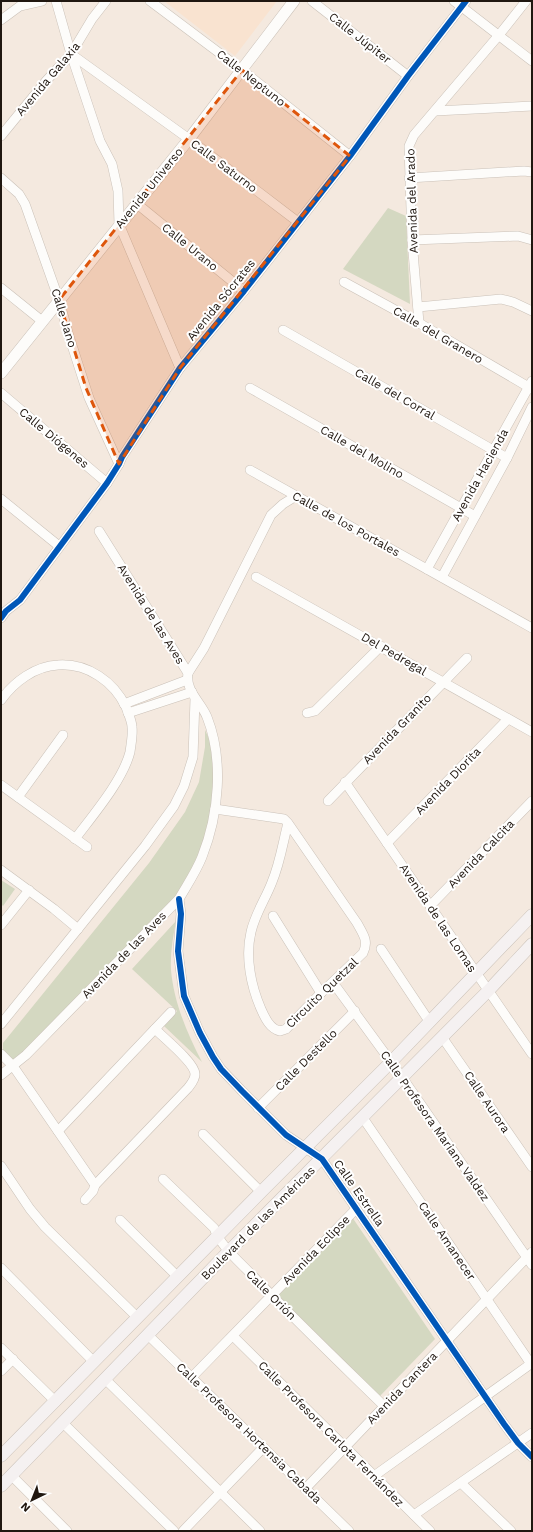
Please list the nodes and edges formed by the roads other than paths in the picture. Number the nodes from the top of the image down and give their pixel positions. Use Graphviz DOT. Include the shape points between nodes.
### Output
graph roads {
  1 [pos="42,1"];
  2 [pos="56,1"];
  3 [pos="106,1"];
  4 [pos="150,1"];
  5 [pos="294,1"];
  6 [pos="312,1"];
  7 [pos="454,1"];
  8 [pos="526,1"];
  9 [pos="464,4"];
  10 [pos="1,20"];
  11 [pos="500,35"];
  12 [pos="71,54"];
  13 [pos="532,61"];
  14 [pos="242,70"];
  15 [pos="408,76"];
  16 [pos="532,106"];
  17 [pos="435,111"];
  18 [pos="1,136"];
  19 [pos="188,139"];
  20 [pos="350,156"];
  21 [pos="532,172"];
  22 [pos="1,178"];
  23 [pos="409,178"];
  24 [pos="136,203"];
  25 [pos="298,222"];
  26 [pos="119,224"];
  27 [pos="412,240"];
  28 [pos="532,240"];
  29 [pos="344,282"];
  30 [pos="1,288"];
  31 [pos="244,292"];
  32 [pos="59,300"];
  33 [pos="418,307"];
  34 [pos="532,311"];
  35 [pos="42,321"];
  36 [pos="419,323"];
  37 [pos="283,330"];
  38 [pos="180,368"];
  39 [pos="1,374"];
  40 [pos="531,386"];
  41 [pos="250,388"];
  42 [pos="1,393"];
  43 [pos="532,407"];
  44 [pos="494,450"];
  45 [pos="507,458"];
  46 [pos="120,464"];
  47 [pos="250,470"];
  48 [pos="107,483"];
  49 [pos="296,496"];
  50 [pos="1,499"];
  51 [pos="461,508"];
  52 [pos="475,516"];
  53 [pos="99,531"];
  54 [pos="59,546"];
  55 [pos="427,569"];
  56 [pos="256,577"];
  57 [pos="442,577"];
  58 [pos="3,612"];
  59 [pos="532,628"];
  60 [pos="381,646"];
  61 [pos="467,658"];
  62 [pos="188,677"];
  63 [pos="443,682"];
  64 [pos="194,696"];
  65 [pos="1,700"];
  66 [pos="126,708"];
  67 [pos="307,713"];
  68 [pos="508,719"];
  69 [pos="532,732"];
  70 [pos="63,735"];
  71 [pos="346,782"];
  72 [pos="1,784"];
  73 [pos="18,797"];
  74 [pos="328,801"];
  75 [pos="532,801"];
  76 [pos="215,809"];
  77 [pos="288,823"];
  78 [pos="75,839"];
  79 [pos="387,842"];
  80 [pos="87,847"];
  81 [pos="1,870"];
  82 [pos="29,890"];
  83 [pos="179,899"];
  84 [pos="430,906"];
  85 [pos="272,916"];
  86 [pos="532,916"];
  87 [pos="1,925"];
  88 [pos="78,929"];
  89 [pos="532,944"];
  90 [pos="381,949"];
  91 [pos="476,973"];
  92 [pos="338,988"];
  93 [pos="488,991"];
  94 [pos="321,993"];
  95 [pos="355,1011"];
  96 [pos="171,1012"];
  97 [pos="429,1021"];
  98 [pos="1,1024"];
  99 [pos="155,1029"];
  100 [pos="532,1036"];
  101 [pos="442,1037"];
  102 [pos="523,1041"];
  103 [pos="1,1054"];
  104 [pos="532,1054"];
  105 [pos="391,1062"];
  106 [pos="13,1066"];
  107 [pos="1,1075"];
  108 [pos="402,1077"];
  109 [pos="258,1108"];
  110 [pos="362,1118"];
  111 [pos="58,1131"];
  112 [pos="203,1134"];
  113 [pos="305,1148"];
  114 [pos="322,1159"];
  115 [pos="1,1166"];
  116 [pos="532,1167"];
  117 [pos="163,1179"];
  118 [pos="95,1185"];
  119 [pos="261,1192"];
  120 [pos="85,1200"];
  121 [pos="356,1209"];
  122 [pos="120,1220"];
  123 [pos="217,1236"];
  124 [pos="229,1251"];
  125 [pos="530,1258"];
  126 [pos="1,1268"];
  127 [pos="178,1277"];
  128 [pos="272,1296"];
  129 [pos="487,1300"];
  130 [pos="138,1318"];
  131 [pos="148,1335"];
  132 [pos="233,1336"];
  133 [pos="447,1341"];
  134 [pos="1,1348"];
  135 [pos="13,1359"];
  136 [pos="94,1362"];
  137 [pos="532,1364"];
  138 [pos="1,1371"];
  139 [pos="192,1377"];
  140 [pos="105,1379"];
  141 [pos="485,1396"];
  142 [pos="56,1402"];
  143 [pos="384,1406"];
  144 [pos="63,1423"];
  145 [pos="532,1433"];
  146 [pos="518,1443"];
  147 [pos="345,1447"];
  148 [pos="263,1448"];
  149 [pos="1,1456"];
  150 [pos="532,1457"];
  151 [pos="12,1476"];
  152 [pos="374,1476"];
  153 [pos="461,1483"];
  154 [pos="1,1486"];
  155 [pos="305,1489"];
  156 [pos="220,1493"];
  157 [pos="414,1516"];
  158 [pos="67,1531"];
  159 [pos="174,1531"];
  160 [pos="182,1531"];
  161 [pos="260,1531"];
  162 [pos="349,1531"];
  163 [pos="430,1531"];
  164 [pos="511,1531"];
  1 -- 10 [label="street" via="20,6"];
  2 -- 12 [label="street"];
  3 -- 12 [label="street, Avenida Galaxia"];
  4 -- 14 [label="street, Calle Neptuno"];
  5 -- 14 [label="street, Avenida Universo"];
  6 -- 15 [label="street, Calle Júpiter"];
  7 -- 9 [label="street"];
  8 -- 11 [label="street, Avenida del Arado"];
  9 -- 11 [label="street"];
  9 -- 15 [label="street, Avenida Sócrates"];
  11 -- 13 [label="street"];
  11 -- 17 [label="street, Avenida del Arado"];
  12 -- 18 [label="street, Avenida Galaxia"];
  12 -- 19 [label="street, Calle Saturno"];
  12 -- 26 [label="street" via="100,141 112,164 118,191"];
  14 -- 19 [label="street, Avenida Universo"];
  14 -- 20 [label="street, Calle Neptuno"];
  15 -- 20 [label="street, Avenida Sócrates"];
  16 -- 17 [label="street"];
  17 -- 23 [label="street, Avenida del Arado" via="410,141"];
  19 -- 24 [label="street, Avenida Universo"];
  19 -- 25 [label="street, Calle Saturno"];
  20 -- 25 [label="street, Avenida Sócrates"];
  21 -- 23 [label="street"];
  22 -- 32 [label="street, Calle Jano" via="19,194 24,204"];
  23 -- 27 [label="street, Avenida del Arado"];
  24 -- 26 [label="street, Avenida Universo"];
  24 -- 31 [label="street, Calle Urano"];
  25 -- 31 [label="street, Avenida Sócrates"];
  26 -- 32 [label="street, Avenida Universo"];
  26 -- 38 [label="street"];
  27 -- 28 [label="street" via="518,236"];
  27 -- 33 [label="street, Avenida del Arado"];
  29 -- 36 [label="street, Calle del Granero"];
  30 -- 35 [label="street"];
  31 -- 38 [label="street, Avenida Sócrates"];
  32 -- 35 [label="street, Avenida Universo"];
  32 -- 46 [label="street, Calle Jano" via="89,398"];
  33 -- 34 [label="street" via="501,299"];
  33 -- 36 [label="street, Avenida del Arado"];
  35 -- 39 [label="street, Avenida Universo"];
  36 -- 40 [label="street, Calle del Granero"];
  37 -- 44 [label="street, Calle del Corral"];
  38 -- 46 [label="street, Avenida Sócrates" via="122,457"];
  40 -- 44 [label="street, Avenida Hacienda"];
  41 -- 51 [label="street, Calle del Molino"];
  42 -- 48 [label="street, Calle Diógenes"];
  43 -- 45 [label="street, Avenida Hacienda"];
  44 -- 45 [label="street, Calle del Corral"];
  44 -- 51 [label="street, Avenida Hacienda"];
  45 -- 52 [label="street, Avenida Hacienda"];
  46 -- 48 [label="street, Avenida Sócrates"];
  47 -- 49 [label="street, Calle de los Portales"];
  48 -- 54 [label="street, Avenida Sócrates"];
  49 -- 55 [label="street, Calle de los Portales"];
  49 -- 62 [label="street" via="271,515"];
  50 -- 54 [label="street"];
  51 -- 52 [label="street, Calle del Molino"];
  51 -- 55 [label="street, Avenida Hacienda"];
  52 -- 57 [label="street, Avenida Hacienda"];
  53 -- 62 [label="street, Avenida de las Aves"];
  54 -- 58 [label="street, Avenida Sócrates" via="20,600"];
  55 -- 57 [label="street, Calle de los Portales"];
  56 -- 60 [label="street, Del Pedregal"];
  57 -- 59 [label="street, Calle de los Portales"];
  60 -- 63 [label="street, Del Pedregal"];
  60 -- 67 [label="street" via="315,711"];
  61 -- 63 [label="street, Avenida Granito"];
  62 -- 64 [label="street, Avenida de las Aves"];
  62 -- 66 [label="street"];
  63 -- 68 [label="street, Del Pedregal"];
  63 -- 71 [label="street, Avenida Granito"];
  64 -- 66 [label="street"];
  64 -- 76 [label="street, Avenida de las Aves" via="206,715 218,758"];
  64 -- 88 [label="street, Avenida de las Aves" via="192,757 184,786 174,806 145,846"];
  65 -- 66 [label="street" via="24,677 59,664 84,668 95,673 113,687"];
  66 -- 78 [label="street" via="132,736 126,764"];
  68 -- 69 [label="street, Del Pedregal"];
  68 -- 79 [label="street, Avenida Diorita"];
  70 -- 73 [label="street"];
  71 -- 74 [label="street, Avenida Granito"];
  71 -- 79 [label="street, Avenida de las Lomas"];
  72 -- 73 [label="street"];
  73 -- 78 [label="street"];
  75 -- 84 [label="street, Avenida Calcita"];
  76 -- 77 [label="street" via="280,818"];
  76 -- 83 [label="street, Avenida de las Aves" via="202,857"];
  77 -- 94 [label="street, Circuito Quetzal" via="362,931 366,941 363,953"];
  77 -- 94 [label="street, Circuito Quetzal" via="272,881 251,932 248,955 252,983 264,1016 272,1027 280,1031"];
  78 -- 80 [label="street"];
  79 -- 84 [label="street, Avenida de las Lomas"];
  81 -- 82 [label="street"];
  82 -- 87 [label="street"];
  82 -- 88 [label="street"];
  83 -- 106 [label="street, Avenida de las Aves"];
  83 -- 109 [label="street, Calle Estrella" via="181,914 178,951 184,996 213,1057"];
  84 -- 91 [label="street, Avenida de las Lomas"];
  85 -- 94 [label="street"];
  86 -- 91 [label="main road, Boulevard de las Américas"];
  88 -- 98 [label="street, Avenida de las Aves"];
  89 -- 93 [label="main road, Boulevard de las Américas"];
  90 -- 97 [label="street"];
  91 -- 93 [label="street, Avenida de las Lomas"];
  91 -- 97 [label="main road, Boulevard de las Américas"];
  92 -- 95 [label="street, Calle Profesora Mariana Valdez"];
  93 -- 101 [label="main road, Boulevard de las Américas"];
  93 -- 102 [label="street, Avenida de las Lomas"];
  95 -- 105 [label="street, Calle Profesora Mariana Valdez"];
  95 -- 109 [label="street, Calle Destello"];
  96 -- 99 [label="street"];
  97 -- 105 [label="main road, Boulevard de las Américas"];
  99 -- 111 [label="street"];
  99 -- 118 [label="street" via="191,1064 195,1077 188,1088"];
  100 -- 102 [label="street"];
  101 -- 108 [label="main road, Boulevard de las Américas"];
  101 -- 116 [label="street, Calle Aurora"];
  102 -- 104 [label="street, Avenida de las Lomas"];
  103 -- 106 [label="street"];
  105 -- 108 [label="street, Calle Profesora Mariana Valdez"];
  105 -- 113 [label="main road, Boulevard de las Américas"];
  106 -- 107 [label="street, Avenida de las Aves"];
  106 -- 111 [label="street"];
  108 -- 110 [label="main road, Boulevard de las Américas"];
  108 -- 125 [label="street, Calle Profesora Mariana Valdez"];
  109 -- 113 [label="street, Calle Estrella" via="286,1135"];
  110 -- 114 [label="main road, Boulevard de las Américas"];
  110 -- 129 [label="street, Calle Amanecer"];
  111 -- 118 [label="street"];
  112 -- 119 [label="street"];
  113 -- 114 [label="street, Calle Estrella"];
  113 -- 119 [label="main road, Boulevard de las Américas"];
  114 -- 121 [label="street, Calle Estrella"];
  114 -- 124 [label="main road, Boulevard de las Américas"];
  115 -- 130 [label="street" via="45,1227"];
  117 -- 123 [label="street, Calle Orión" via="214,1228"];
  118 -- 120 [label="street" via="94,1191"];
  119 -- 123 [label="main road, Boulevard de las Américas"];
  121 -- 128 [label="street, Avenida Eclipse"];
  121 -- 133 [label="street, Calle Estrella"];
  122 -- 127 [label="street"];
  123 -- 124 [label="street, Calle Orión"];
  123 -- 127 [label="main road, Boulevard de las Américas"];
  124 -- 128 [label="street, Calle Orión"];
  124 -- 131 [label="main road, Boulevard de las Américas"];
  125 -- 129 [label="street, Avenida Cantera"];
  126 -- 136 [label="street"];
  127 -- 130 [label="main road, Boulevard de las Américas"];
  128 -- 132 [label="street, Avenida Eclipse"];
  128 -- 143 [label="street, Calle Orión"];
  129 -- 133 [label="street, Avenida Cantera"];
  129 -- 137 [label="street, Calle Amanecer"];
  130 -- 136 [label="main road, Boulevard de las Américas"];
  131 -- 139 [label="street, Calle Profesora Hortensia Cabada"];
  131 -- 140 [label="main road, Boulevard de las Américas"];
  132 -- 139 [label="street, Avenida Eclipse"];
  132 -- 147 [label="street, Calle Profesora Carlota Fernández"];
  133 -- 141 [label="street, Calle Estrella"];
  133 -- 143 [label="street, Avenida Cantera"];
  134 -- 135 [label="street"];
  135 -- 138 [label="street"];
  135 -- 142 [label="street"];
  136 -- 142 [label="main road, Boulevard de las Américas"];
  137 -- 141 [label="street"];
  139 -- 148 [label="street, Calle Profesora Hortensia Cabada"];
  140 -- 144 [label="main road, Boulevard de las Américas"];
  140 -- 156 [label="street"];
  141 -- 146 [label="street, Calle Estrella"];
  141 -- 152 [label="street"];
  142 -- 149 [label="main road, Boulevard de las Américas"];
  143 -- 147 [label="street, Avenida Cantera"];
  144 -- 151 [label="main road, Boulevard de las Américas"];
  144 -- 159 [label="street"];
  145 -- 146 [label="street"];
  146 -- 150 [label="street, Calle Estrella"];
  146 -- 153 [label="street"];
  147 -- 152 [label="street, Calle Profesora Carlota Fernández"];
  147 -- 155 [label="street, Avenida Cantera"];
  148 -- 155 [label="street, Calle Profesora Hortensia Cabada"];
  148 -- 156 [label="street"];
  151 -- 154 [label="main road, Boulevard de las Américas"];
  151 -- 158 [label="street"];
  152 -- 157 [label="street, Calle Profesora Carlota Fernández"];
  153 -- 157 [label="street"];
  153 -- 164 [label="street"];
  155 -- 162 [label="street, Calle Profesora Hortensia Cabada"];
  156 -- 160 [label="street"];
  156 -- 161 [label="street"];
  157 -- 163 [label="street, Calle Profesora Carlota Fernández"];
}
